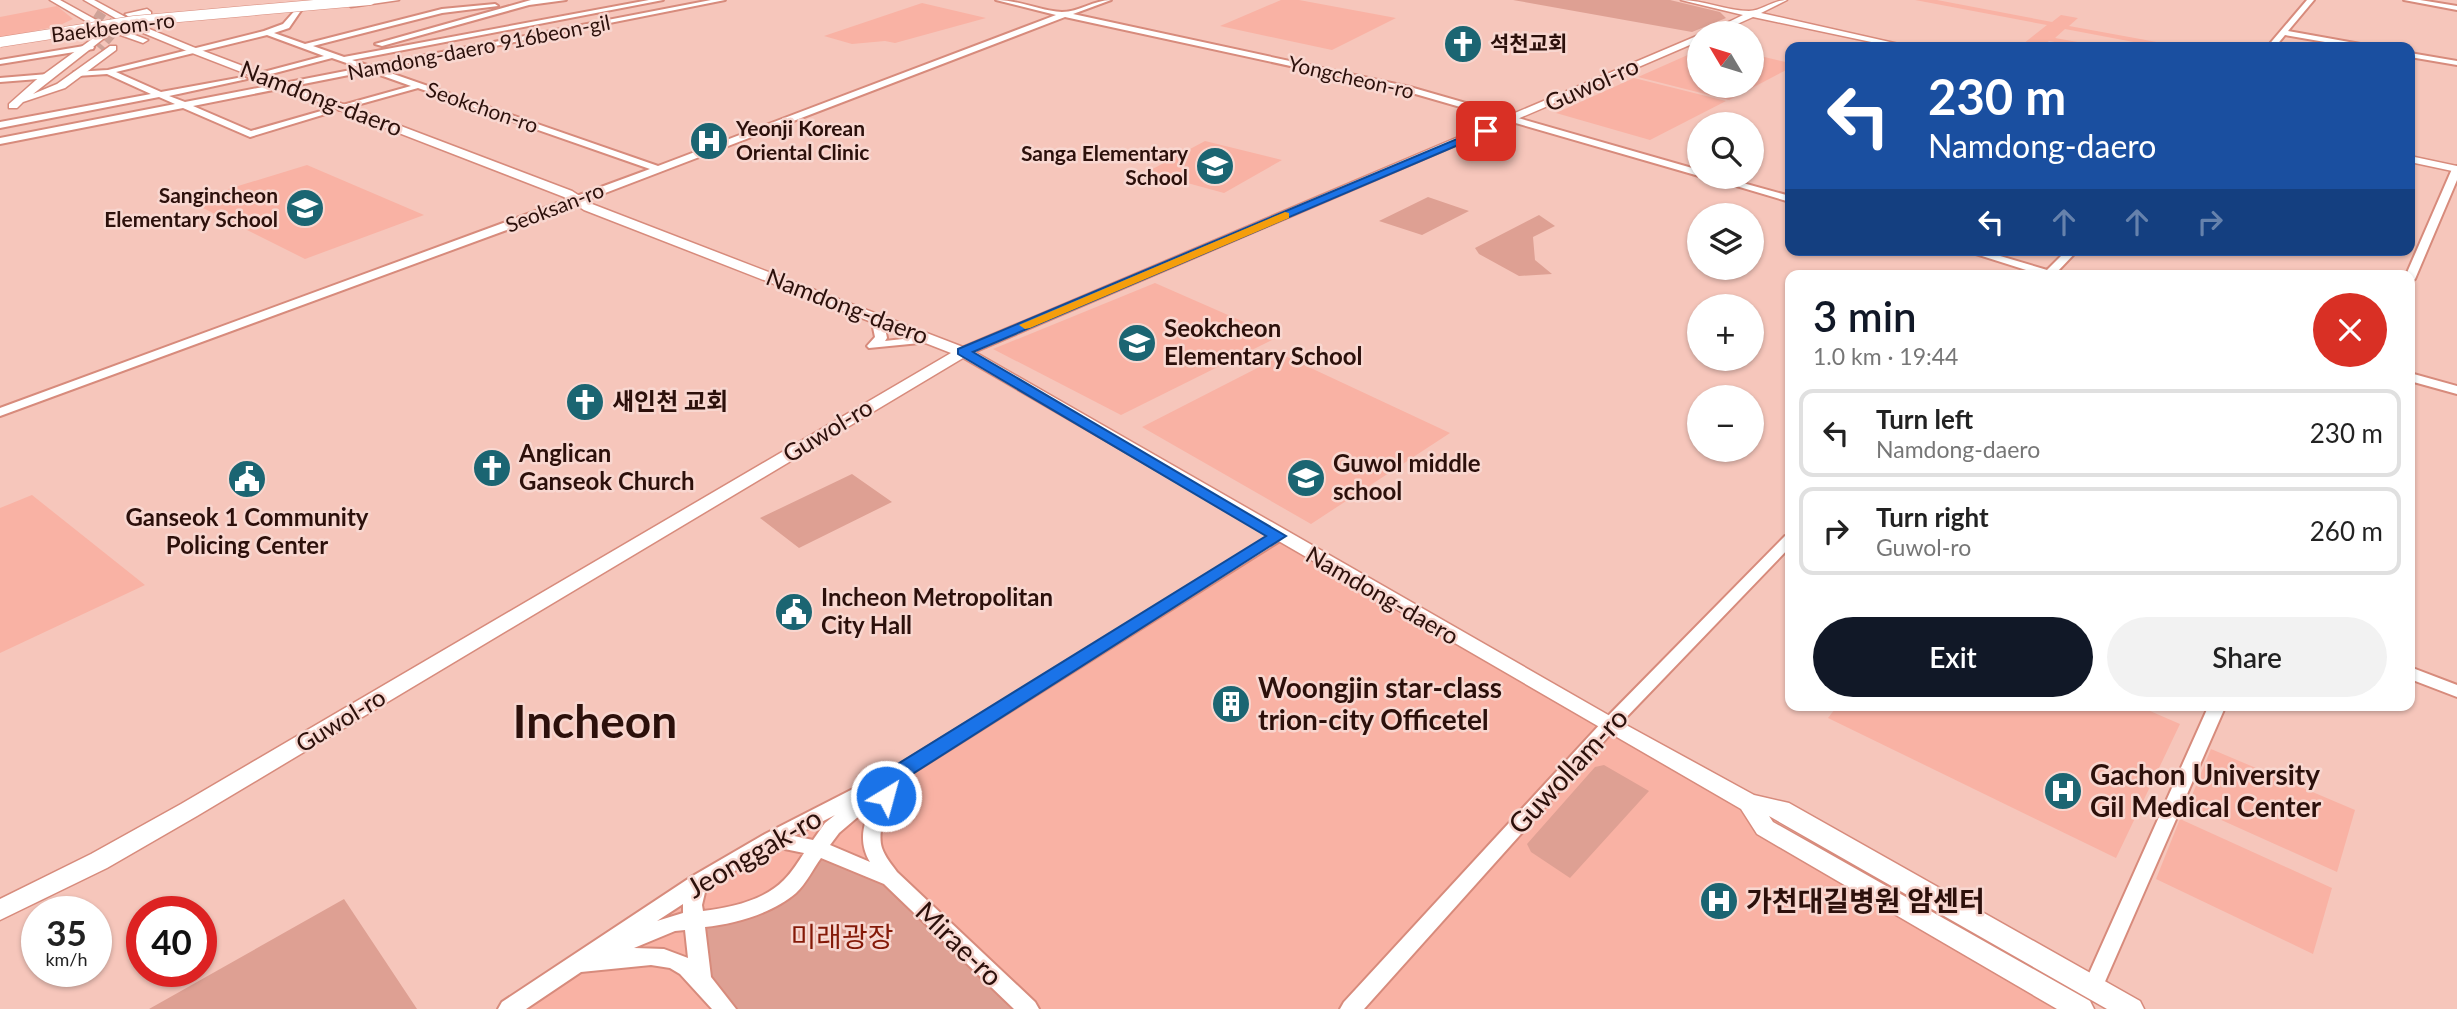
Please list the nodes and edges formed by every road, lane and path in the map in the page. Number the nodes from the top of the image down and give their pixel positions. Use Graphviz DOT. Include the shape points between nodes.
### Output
graph roads {
  1 [pos="54,0"];
  2 [pos="70,0"];
  3 [pos="88,0"];
  4 [pos="338,0"];
  5 [pos="370,0"];
  6 [pos="395,0"];
  7 [pos="445,0"];
  8 [pos="563,0"];
  9 [pos="660,0"];
  10 [pos="722,0"];
  11 [pos="999,0"];
  12 [pos="1108,0"];
  13 [pos="1685,0"];
  14 [pos="1783,0"];
  15 [pos="2311,0"];
  16 [pos="2407,0"];
  17 [pos="537,1"];
  18 [pos="2457,8"];
  19 [pos="298,9"];
  20 [pos="442,11"];
  21 [pos="1065,14"];
  22 [pos="1751,15"];
  23 [pos="123,17"];
  24 [pos="480,17"];
  25 [pos="166,18"];
  26 [pos="1737,21"];
  27 [pos="95,23"];
  28 [pos="514,27"];
  29 [pos="1824,31"];
  30 [pos="267,33"];
  31 [pos="2284,33"];
  32 [pos="542,36"];
  33 [pos="148,37"];
  34 [pos="0,42"];
  35 [pos="1869,42"];
  36 [pos="1881,42"];
  37 [pos="2276,42"];
  38 [pos="2337,42"];
  39 [pos="1687,43"];
  40 [pos="306,46"];
  41 [pos="92,48"];
  42 [pos="113,48"];
  43 [pos="194,51"];
  44 [pos="181,54"];
  45 [pos="334,56"];
  46 [pos="2415,56"];
  47 [pos="343,59"];
  48 [pos="0,62"];
  49 [pos="2457,63"];
  50 [pos="370,69"];
  51 [pos="108,72"];
  52 [pos="77,74"];
  53 [pos="48,76"];
  54 [pos="259,76"];
  55 [pos="243,79"];
  56 [pos="0,80"];
  57 [pos="418,86"];
  58 [pos="277,88"];
  59 [pos="159,95"];
  60 [pos="13,106"];
  61 [pos="183,106"];
  62 [pos="342,108"];
  63 [pos="1,111"];
  64 [pos="328,112"];
  65 [pos="1511,120"];
  66 [pos="0,126"];
  67 [pos="36,134"];
  68 [pos="0,141"];
  69 [pos="2415,154"];
  70 [pos="2415,160"];
  71 [pos="2457,163"];
  72 [pos="658,169"];
  73 [pos="2457,169"];
  74 [pos="1687,170"];
  75 [pos="1752,189"];
  76 [pos="1785,199"];
  77 [pos="575,201"];
  78 [pos="1988,256"];
  79 [pos="2067,256"];
  80 [pos="2036,270"];
  81 [pos="2054,270"];
  82 [pos="2414,270"];
  83 [pos="877,318"];
  84 [pos="930,339"];
  85 [pos="963,352"];
  86 [pos="2415,378"];
  87 [pos="2457,390"];
  88 [pos="0,412"];
  89 [pos="1278,536"];
  90 [pos="1785,544"];
  91 [pos="2415,675"];
  92 [pos="2457,691"];
  93 [pos="2215,711"];
  94 [pos="1609,725"];
  95 [pos="896,775"];
  96 [pos="1749,803"];
  97 [pos="772,839"];
  98 [pos="817,848"];
  99 [pos="890,878"];
  100 [pos="698,883"];
  101 [pos="0,910"];
  102 [pos="693,919"];
  103 [pos="579,964"];
  104 [pos="701,982"];
  105 [pos="2093,987"];
  106 [pos="509,1009"];
  107 [pos="725,1009"];
  108 [pos="1028,1009"];
  109 [pos="1352,1009"];
  110 [pos="2081,1009"];
  111 [pos="2131,1009"];
  1 -- 27 [label="main road"];
  2 -- 27 [label="main road"];
  3 -- 23 [label="main road, Namdong-daero"];
  4 -- 25 [label="main road, Baekbeom-ro"];
  5 -- 34 [label="main road, Baekbeom-ro, bridge" via="134,21"];
  6 -- 19 [label="main road, Baekbeom-ro"];
  7 -- 20 [label="street"];
  8 -- 17 [label="street"];
  9 -- 28 [label="street"];
  10 -- 32 [label="street, Namdong-daero 916beon-gil"];
  11 -- 21 [label="street, Yongcheon-ro"];
  12 -- 21 [label="street, Seoksan-ro"];
  13 -- 22 [label="main road"];
  14 -- 22 [label="main road"];
  15 -- 31 [label="street"];
  16 -- 18 [label="street"];
  17 -- 20 [label="street"];
  17 -- 24 [label="street"];
  19 -- 25 [label="main road, Baekbeom-ro"];
  19 -- 30 [label="street" via="286,26"];
  20 -- 40 [label="street"];
  21 -- 65 [label="street, Yongcheon-ro" via="1407,89"];
  21 -- 72 [label="street, Seoksan-ro"];
  22 -- 26 [label="main road"];
  22 -- 29 [label="main road"];
  23 -- 25 [label="main road, Baekbeom-ro"];
  23 -- 25 [label="main road"];
  23 -- 27 [label="main road, Baekbeom-ro"];
  23 -- 27 [label="main road"];
  23 -- 33 [label="main road, Namdong-daero"];
  24 -- 28 [label="street"];
  24 -- 45 [label="street"];
  25 -- 33 [label="main road" via="150,26"];
  27 -- 33 [label="main road"];
  27 -- 34 [label="main road, Baekbeom-ro"];
  27 -- 34 [label="main road, Baekbeom-ro" via="82,34"];
  27 -- 41 [label="main road"];
  28 -- 32 [label="street"];
  28 -- 47 [label="street"];
  29 -- 35 [label="main road"];
  29 -- 36 [label="main road"];
  30 -- 40 [label="street, Seokchon-ro"];
  30 -- 43 [label="street"];
  31 -- 37 [label="street"];
  31 -- 38 [label="street"];
  32 -- 50 [label="street, Namdong-daero 916beon-gil"];
  33 -- 42 [label="main road"];
  33 -- 43 [label="main road, Namdong-daero"];
  33 -- 44 [label="main road"];
  39 -- 65 [label="main road, Guwol-ro"];
  40 -- 45 [label="street, Seokchon-ro"];
  41 -- 42 [label="main road"];
  41 -- 48 [label="street"];
  41 -- 53 [label="main road"];
  41 -- 60 [label="main road" via="54,81"];
  42 -- 52 [label="main road"];
  43 -- 44 [label="street"];
  43 -- 54 [label="main road, Namdong-daero"];
  44 -- 51 [label="street"];
  44 -- 55 [label="main road"];
  45 -- 47 [label="street, Seokchon-ro"];
  45 -- 54 [label="street"];
  46 -- 49 [label="street"];
  47 -- 50 [label="street, Seokchon-ro"];
  50 -- 57 [label="street, Seokchon-ro"];
  50 -- 58 [label="street, Namdong-daero 916beon-gil"];
  51 -- 52 [label="street"];
  51 -- 59 [label="street"];
  52 -- 60 [label="main road" via="61,86"];
  53 -- 56 [label="street"];
  53 -- 60 [label="main road"];
  54 -- 58 [label="main road, Namdong-daero"];
  55 -- 58 [label="main road"];
  55 -- 59 [label="street"];
  57 -- 62 [label="street"];
  57 -- 72 [label="street, Seokchon-ro"];
  58 -- 61 [label="street, Namdong-daero 916beon-gil"];
  58 -- 62 [label="main road, Namdong-daero"];
  58 -- 64 [label="main road"];
  59 -- 61 [label="street"];
  59 -- 66 [label="street"];
  60 -- 63 [label="main road"];
  61 -- 64 [label="street" via="250,134"];
  61 -- 67 [label="street, Namdong-daero 916beon-gil"];
  62 -- 77 [label="main road, Namdong-daero" via="568,194"];
  64 -- 77 [label="main road" via="552,200"];
  65 -- 74 [label="street, Yongcheon-ro"];
  65 -- 85 [label="main road, Guwol-ro"];
  66 -- 67 [label="street"];
  67 -- 68 [label="street, Namdong-daero 916beon-gil"];
  69 -- 71 [label="main road"];
  70 -- 73 [label="main road"];
  72 -- 77 [label="street, Seoksan-ro"];
  73 -- 82 [label="street"];
  75 -- 76 [label="street"];
  77 -- 83 [label="main road, Namdong-daero"];
  77 -- 88 [label="street, Seoksan-ro"];
  78 -- 80 [label="street"];
  79 -- 81 [label="street"];
  83 -- 84 [label="main road, Namdong-daero"];
  83 -- 84 [label="street" via="881,338 873,346"];
  84 -- 85 [label="main road, Namdong-daero"];
  85 -- 89 [label="main road, Namdong-daero"];
  85 -- 101 [label="main road, Guwol-ro" via="190,810"];
  86 -- 87 [label="street"];
  89 -- 94 [label="main road, Namdong-daero"];
  89 -- 95 [label="street"];
  90 -- 94 [label="street, Guwollam-ro"];
  91 -- 92 [label="street"];
  93 -- 105 [label="street"];
  94 -- 96 [label="main road, Namdong-daero"];
  94 -- 109 [label="street, Guwollam-ro"];
  95 -- 97 [label="street, Jeonggak-ro"];
  95 -- 98 [label="street, Jeonggak-ro" via="832,828"];
  95 -- 99 [label="street" via="871,838 873,851"];
  96 -- 105 [label="main road, Namdong-daero" via="1781,809"];
  96 -- 110 [label="main road, Namdong-daero" via="1765,828"];
  97 -- 98 [label="street"];
  97 -- 100 [label="street, Jeonggak-ro"];
  98 -- 99 [label="street"];
  98 -- 102 [label="street, Jeonggak-ro" via="791,886 772,900 723,917"];
  99 -- 108 [label="street, Mirae-ro"];
  100 -- 102 [label="street"];
  100 -- 103 [label="street, Jeonggak-ro"];
  102 -- 103 [label="street, Jeonggak-ro" via="638,936"];
  102 -- 104 [label="street"];
  103 -- 104 [label="street" via="669,958 687,967"];
  103 -- 106 [label="street, Jeonggak-ro"];
  104 -- 107 [label="street"];
  105 -- 111 [label="main road, Namdong-daero"];
}
